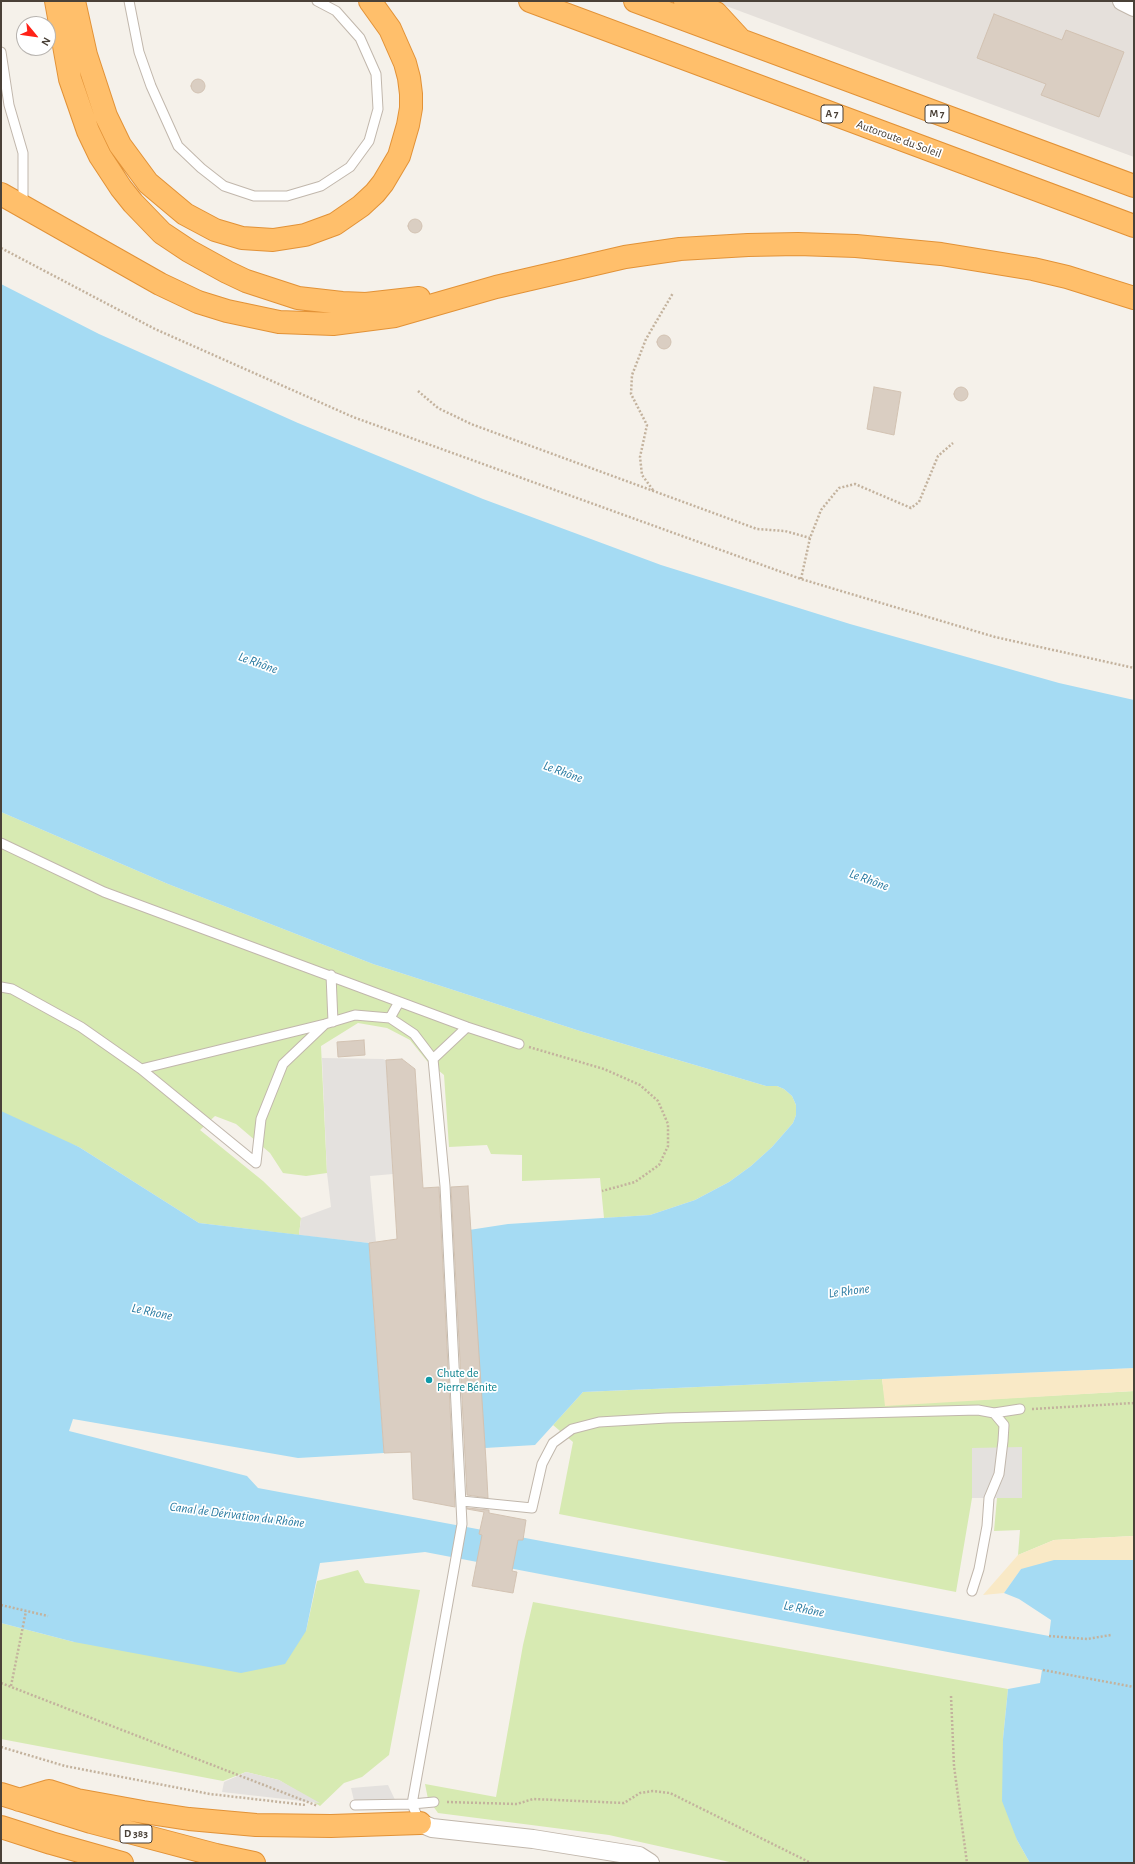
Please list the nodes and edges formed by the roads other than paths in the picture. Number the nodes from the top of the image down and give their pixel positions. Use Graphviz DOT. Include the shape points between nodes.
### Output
graph roads {
  1 [pos="56,1"];
  2 [pos="74,1"];
  3 [pos="129,1"];
  4 [pos="317,1"];
  5 [pos="370,1"];
  6 [pos="530,1"];
  7 [pos="635,1"];
  8 [pos="685,1"];
  9 [pos="1122,1"];
  10 [pos="1134,7"];
  11 [pos="740,40"];
  12 [pos="1,52"];
  13 [pos="1134,186"];
  14 [pos="1,194"];
  15 [pos="23,206"];
  16 [pos="1134,226"];
  17 [pos="496,287"];
  18 [pos="1134,298"];
  19 [pos="1,843"];
  20 [pos="331,975"];
  21 [pos="1,986"];
  22 [pos="399,1002"];
  23 [pos="390,1018"];
  24 [pos="329,1023"];
  25 [pos="467,1027"];
  26 [pos="519,1044"];
  27 [pos="433,1059"];
  28 [pos="142,1069"];
  29 [pos="1020,1410"];
  30 [pos="994,1413"];
  31 [pos="462,1501"];
  32 [pos="972,1591"];
  33 [pos="10,1797"];
  34 [pos="434,1802"];
  35 [pos="355,1806"];
  36 [pos="416,1814"];
  37 [pos="1,1827"];
  38 [pos="51,1843"];
  39 [pos="68,1863"];
  40 [pos="122,1863"];
  41 [pos="254,1863"];
  42 [pos="650,1863"];
  1 -- 17 [label="highway" via="70,79 88,131 100,156 133,203 162,233 176,243 246,281 298,298 318,301 366,304"];
  2 -- 5 [label="highway" via="86,55 106,116 120,144 148,183 185,214 216,230 242,238 273,240 305,235 336,224 375,193 399,156 411,108 409,78 390,29"];
  3 -- 4 [label="lane" via="139,52 178,146 224,186 254,196 287,196 321,186 350,167 369,141 378,109 376,74 360,38 336,11"];
  6 -- 16 [label="highway, Autoroute du Soleil / A 7"];
  7 -- 11 [label="highway"];
  8 -- 11 [label="highway" via="716,13"];
  9 -- 10 [label="street"];
  11 -- 13 [label="highway, M 7"];
  12 -- 15 [label="lane" via="10,106 23,153"];
  14 -- 15 [label="highway"];
  15 -- 17 [label="highway" via="160,284 198,302 256,318 308,324 365,321 395,316"];
  17 -- 18 [label="highway" via="625,257 672,250 798,244 905,250 985,260 1067,277"];
  19 -- 20 [label="lane" via="104,892"];
  20 -- 22 [label="lane"];
  20 -- 24 [label="lane"];
  21 -- 28 [label="lane" via="12,989 81,1027"];
  22 -- 23 [label="lane"];
  22 -- 25 [label="lane"];
  23 -- 24 [label="lane" via="355,1015"];
  23 -- 27 [label="lane" via="414,1034"];
  24 -- 28 [label="lane"];
  24 -- 28 [label="lane" via="283,1064 262,1119 256,1163"];
  25 -- 26 [label="lane"];
  25 -- 27 [label="lane"];
  27 -- 31 [label="lane" via="445,1186"];
  29 -- 30 [label="lane"];
  30 -- 31 [label="lane" via="978,1410 599,1422 572,1429 553,1444 542,1464 532,1508"];
  30 -- 32 [label="lane" via="1004,1425 999,1474 989,1498 987,1526"];
  31 -- 36 [label="lane" via="462,1524"];
  33 -- 36 [label="highway" via="49,1792 143,1812 256,1825 331,1826"];
  33 -- 41 [label="highway, D 383" via="98,1824"];
  34 -- 36 [label="lane"];
  35 -- 36 [label="lane"];
  36 -- 42 [label="street" via="432,1828 533,1839 639,1856"];
  37 -- 38 [label="highway"];
  38 -- 39 [label="highway"];
  38 -- 40 [label="highway"];
}
